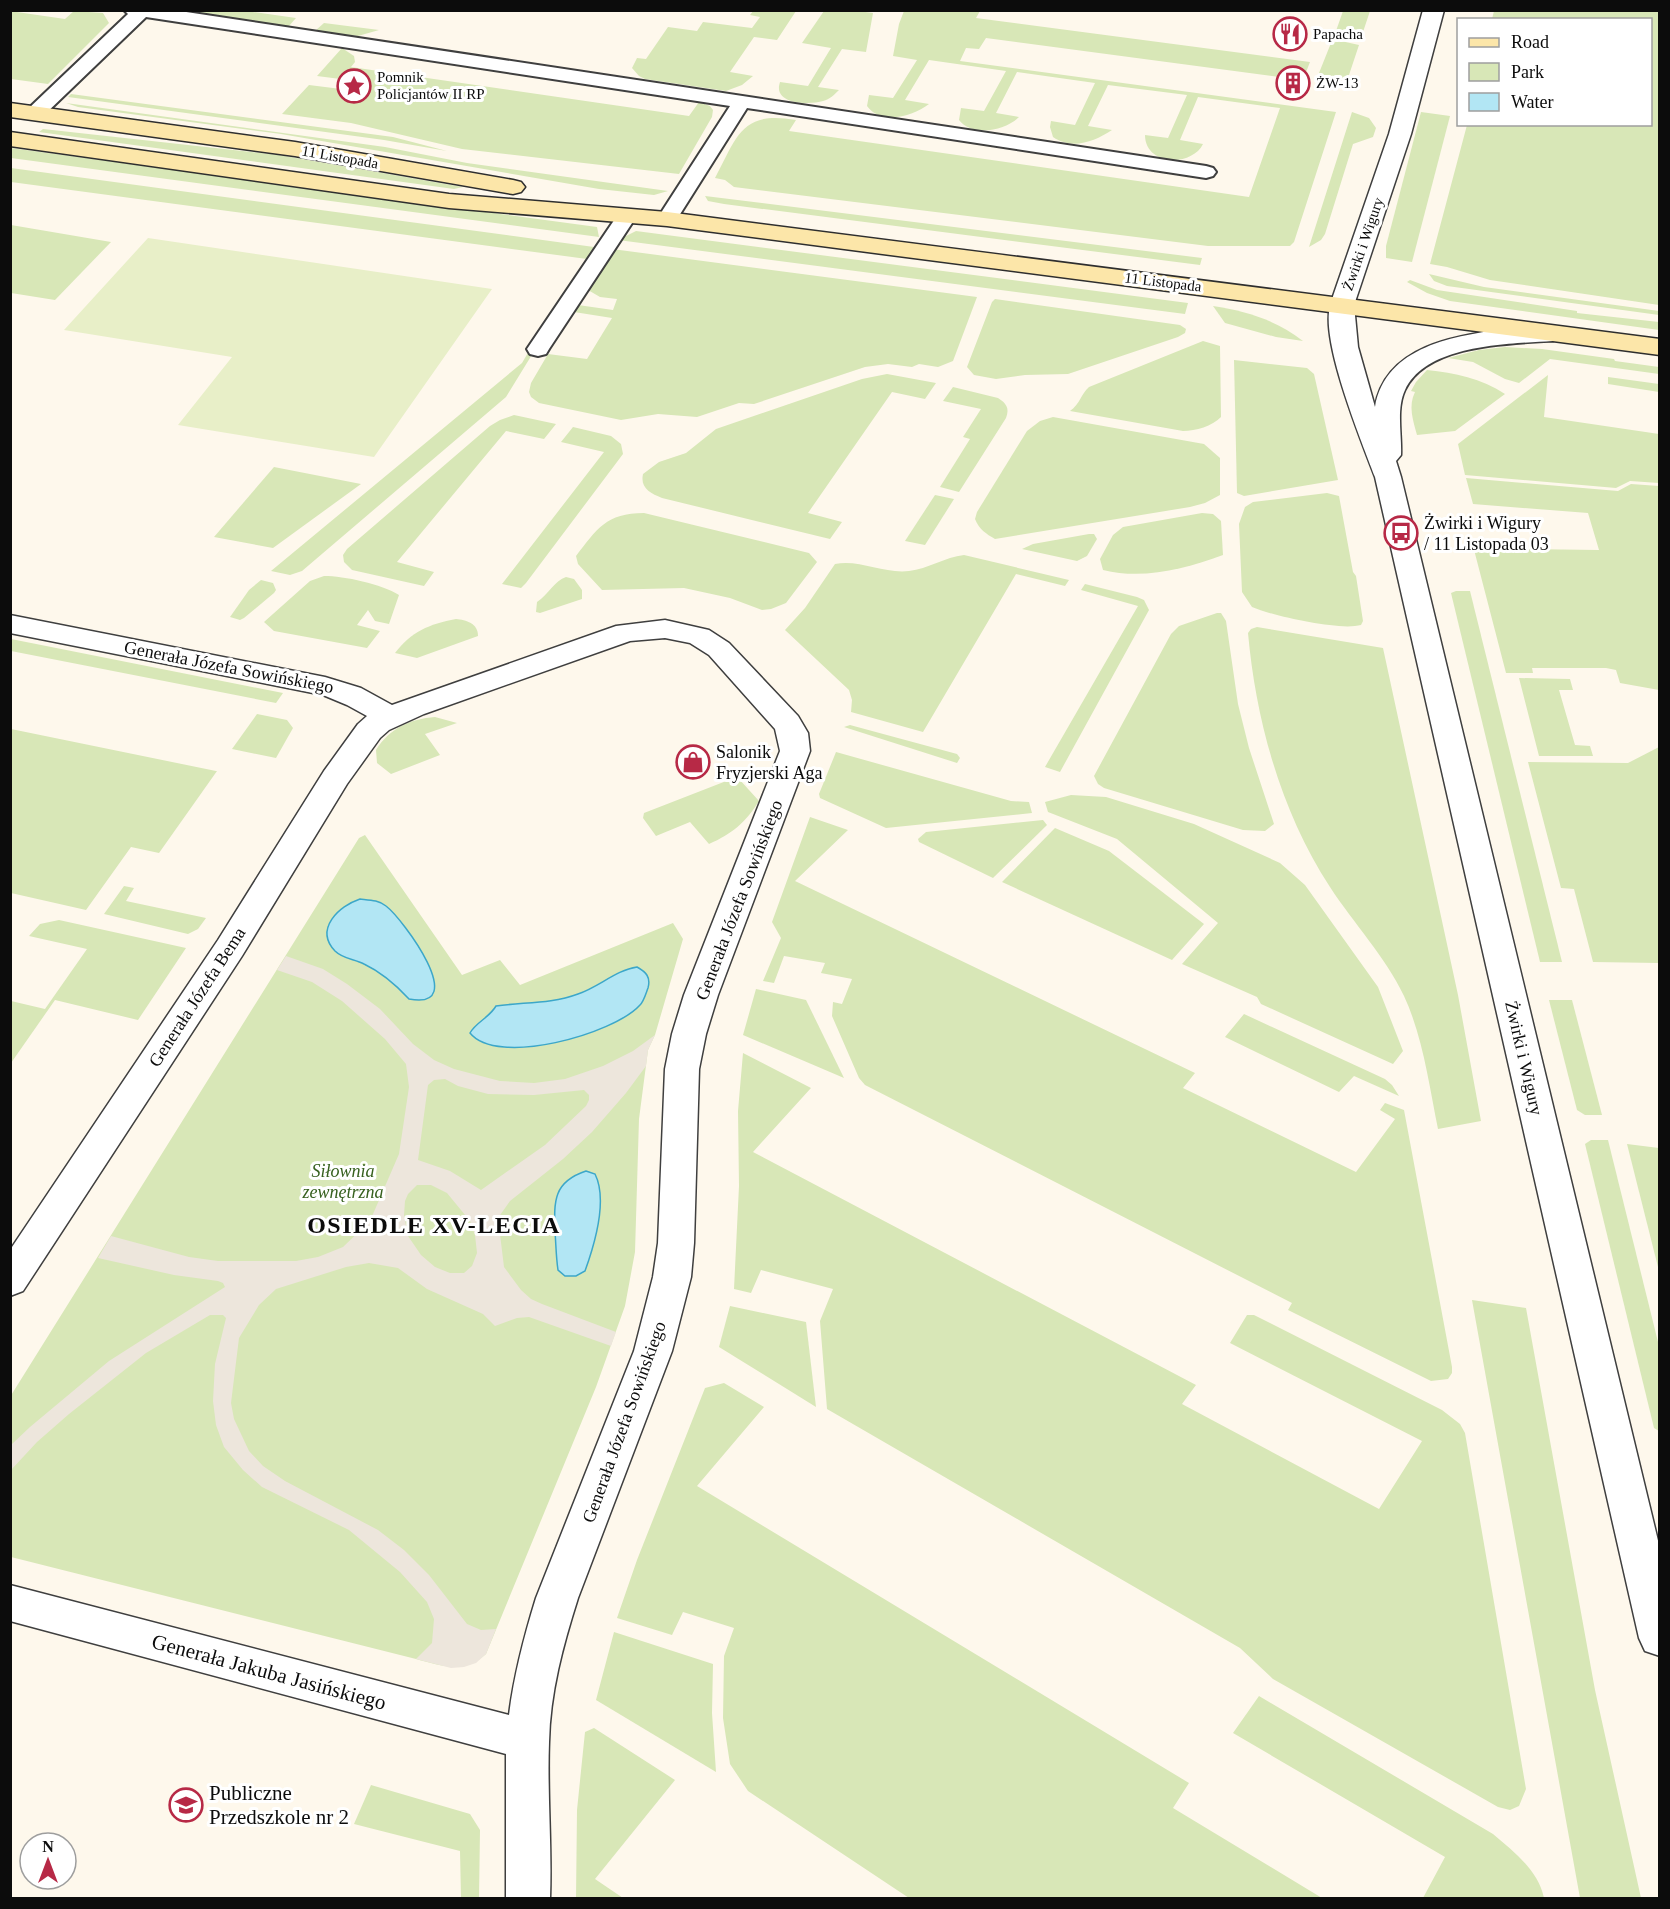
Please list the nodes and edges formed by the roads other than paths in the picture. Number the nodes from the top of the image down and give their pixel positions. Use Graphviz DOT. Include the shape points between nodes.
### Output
graph roads {
  1 [pos="1434,10"];
  2 [pos="139,11"];
  3 [pos="741,103"];
  4 [pos="10,110"];
  5 [pos="35,113"];
  6 [pos="10,139"];
  7 [pos="1206,172"];
  8 [pos="626,217"];
  9 [pos="667,219"];
  10 [pos="1342,305"];
  11 [pos="1553,333"];
  12 [pos="1659,347"];
  13 [pos="538,349"];
  14 [pos="1388,477"];
  15 [pos="10,624"];
  16 [pos="388,717"];
  17 [pos="10,1281"];
  18 [pos="10,1603"];
  19 [pos="1659,1638"];
  20 [pos="527,1740"];
  21 [pos="528,1899"];
  1 -- 10 [label="street, Żwirki i Wigury" via="1400,134"];
  2 -- 3 [label="lane"];
  2 -- 5 [label="lane"];
  3 -- 7 [label="lane"];
  3 -- 9 [label="lane"];
  4 -- 5 [label="main road, 11 Listopada"];
  5 -- 9 [label="main road, 11 Listopada" via="295,149"];
  6 -- 8 [label="main road, 11 Listopada" via="449,201"];
  8 -- 9 [label="main road, 11 Listopada"];
  8 -- 13 [label="lane"];
  9 -- 10 [label="main road, 11 Listopada"];
  10 -- 11 [label="main road, 11 Listopada"];
  10 -- 14 [label="street, Żwirki i Wigury" via="1343,336 1355,383"];
  11 -- 12 [label="main road, 11 Listopada"];
  11 -- 14 [label="street, Żwirki i Wigury" via="1467,343 1417,362 1392,390"];
  14 -- 19 [label="street, Żwirki i Wigury"];
  15 -- 16 [label="street, Generała Józefa Sowińskiego" via="325,686 364,700"];
  16 -- 17 [label="street, Generała Józefa Bema" via="369,731 335,778 230,948"];
  16 -- 20 [label="street, Generała Józefa Sowińskiego" via="626,632 665,629 699,636 719,649 787,723 795,746 689,1034 679,1104 676,1243 662,1319 557,1598 534,1683"];
  18 -- 20 [label="street, Generała Jakuba Jasińskiego"];
  20 -- 21 [label="street, Generała Józefa Sowińskiego"];
}
